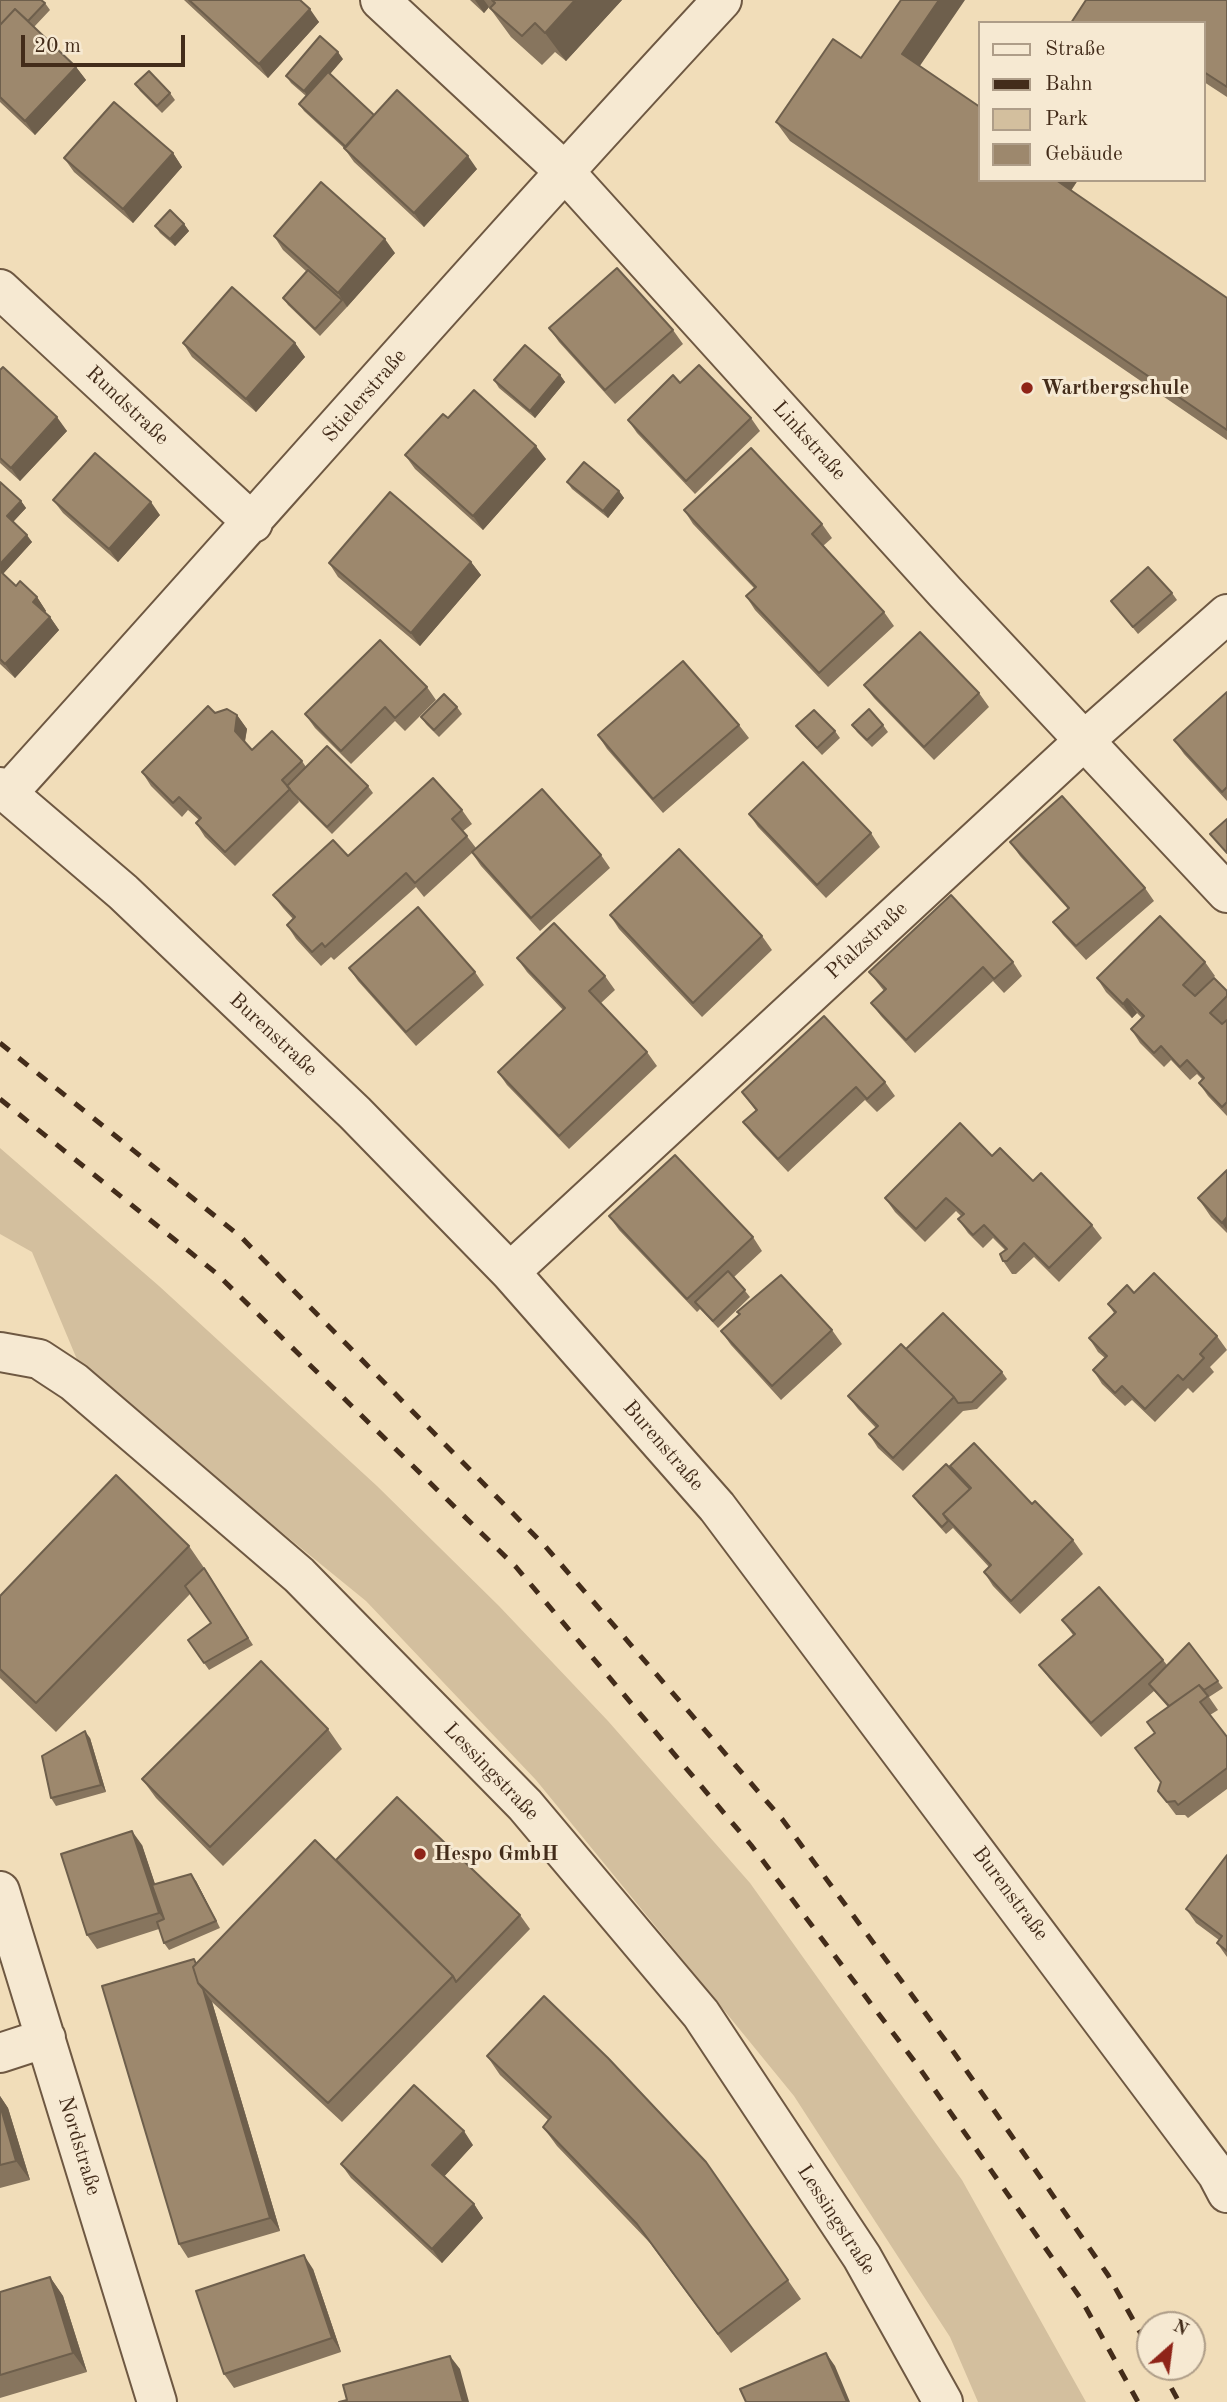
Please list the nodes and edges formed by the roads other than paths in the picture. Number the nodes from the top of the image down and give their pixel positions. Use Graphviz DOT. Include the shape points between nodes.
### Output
graph roads {
  1 [pos="380,0"];
  2 [pos="722,0"];
  3 [pos="564,171"];
  4 [pos="0,289"];
  5 [pos="253,523"];
  6 [pos="1227,614"];
  7 [pos="1086,739"];
  8 [pos="4,790"];
  9 [pos="1227,893"];
  10 [pos="510,1272"];
  11 [pos="0,1352"];
  12 [pos="0,1891"];
  13 [pos="46,2038"];
  14 [pos="0,2053"];
  15 [pos="1224,2176"];
  16 [pos="157,2402"];
  17 [pos="943,2402"];
  1 -- 3 [label="street, Linkstraße"];
  2 -- 3 [label="street, Stielerstraße"];
  3 -- 5 [label="street, Stielerstraße"];
  3 -- 7 [label="street, Linkstraße" via="945,592"];
  4 -- 5 [label="street, Rundstraße"];
  5 -- 8 [label="street, Stielerstraße"];
  6 -- 7 [label="street, Pfalzstraße"];
  7 -- 9 [label="street, Linkstraße"];
  7 -- 10 [label="street, Pfalzstraße"];
  8 -- 10 [label="street, Burenstraße" via="122,892 345,1104"];
  10 -- 15 [label="street, Burenstraße" via="717,1507"];
  11 -- 17 [label="street, Lessingstraße" via="40,1360 74,1382 299,1575 525,1804 701,2014 862,2257"];
  12 -- 13 [label="street, Nordstraße"];
  13 -- 14 [label="street"];
  13 -- 16 [label="street, Nordstraße"];
}
